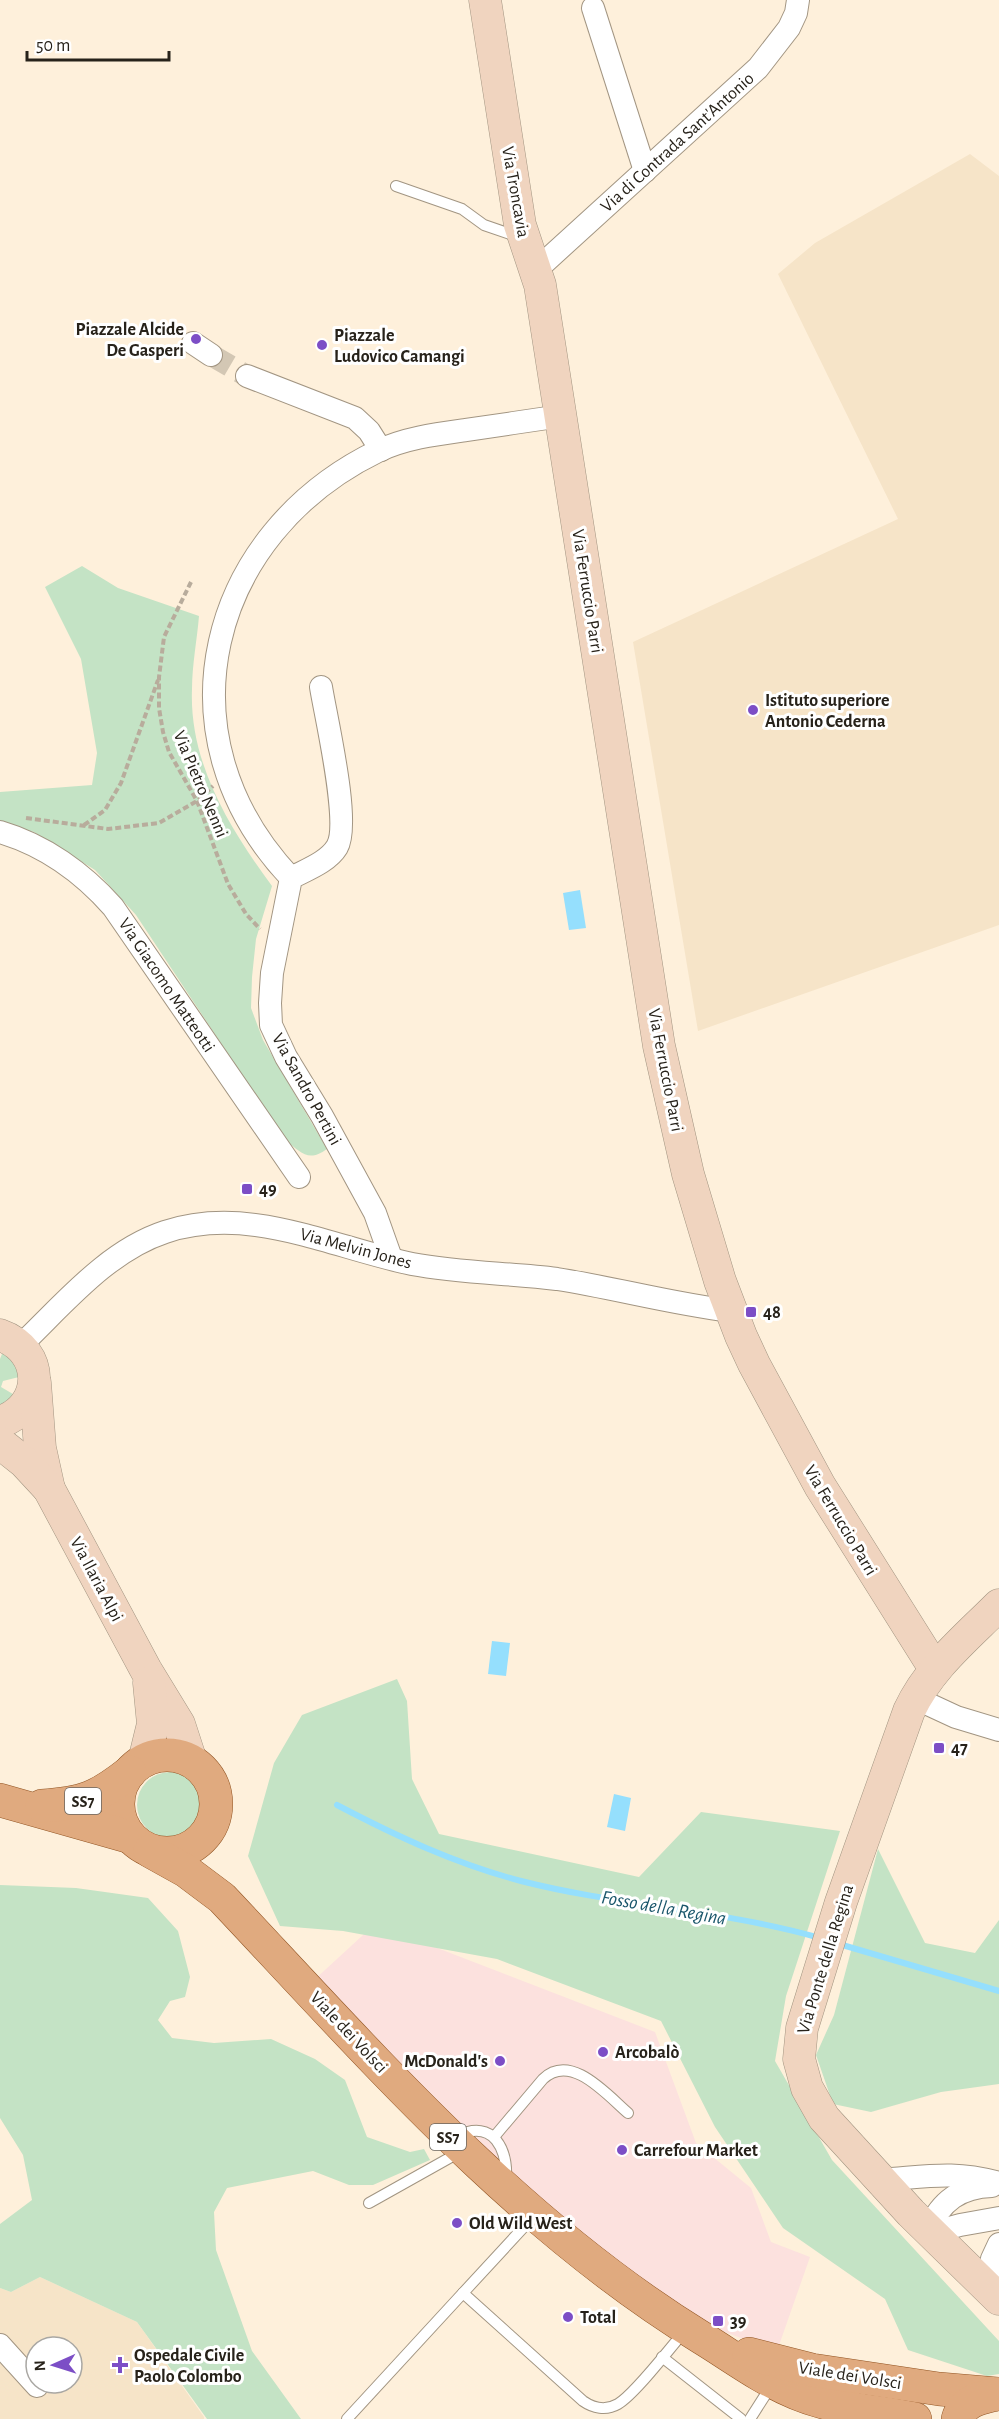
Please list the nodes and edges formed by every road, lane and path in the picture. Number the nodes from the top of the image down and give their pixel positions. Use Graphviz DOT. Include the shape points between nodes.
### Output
graph roads {
  1 [pos="485,0"];
  2 [pos="798,0"];
  3 [pos="593,8"];
  4 [pos="645,171"];
  5 [pos="396,186"];
  6 [pos="530,257"];
  7 [pos="247,376"];
  8 [pos="561,416"];
  9 [pos="381,450"];
  10 [pos="191,582"];
  11 [pos="159,677"];
  12 [pos="321,687"];
  13 [pos="226,773"];
  14 [pos="197,801"];
  15 [pos="8,824"];
  16 [pos="83,825"];
  17 [pos="291,878"];
  18 [pos="276,948"];
  19 [pos="299,1177"];
  20 [pos="392,1258"];
  21 [pos="731,1311"];
  22 [pos="10,1340"];
  23 [pos="34,1377"];
  24 [pos="0,1422"];
  25 [pos="0,1443"];
  26 [pos="49,1489"];
  27 [pos="999,1605"];
  28 [pos="935,1669"];
  29 [pos="146,1670"];
  30 [pos="915,1698"];
  31 [pos="999,1730"];
  32 [pos="191,1761"];
  33 [pos="137,1766"];
  34 [pos="14,1803"];
  35 [pos="210,1829"];
  36 [pos="140,1844"];
  37 [pos="222,1898"];
  38 [pos="628,2113"];
  39 [pos="494,2137"];
  40 [pos="457,2144"];
  41 [pos="880,2180"];
  42 [pos="999,2185"];
  43 [pos="506,2187"];
  44 [pos="369,2204"];
  45 [pos="536,2214"];
  46 [pos="999,2218"];
  47 [pos="930,2231"];
  48 [pos="999,2244"];
  49 [pos="463,2293"];
  50 [pos="992,2293"];
  51 [pos="696,2334"];
  52 [pos="0,2345"];
  53 [pos="662,2357"];
  54 [pos="24,2372"];
  55 [pos="773,2382"];
  56 [pos="999,2394"];
  57 [pos="347,2419"];
  58 [pos="741,2419"];
  59 [pos="750,2419"];
  60 [pos="816,2419"];
  61 [pos="915,2419"];
  62 [pos="958,2419"];
  1 -- 6 [label="street, Via Troncavia" via="520,225"];
  2 -- 4 [label="street, Via di Contrada Sant'Antonio" via="793,21 765,60"];
  3 -- 4 [label="street"];
  4 -- 6 [label="street, Via di Contrada Sant'Antonio"];
  5 -- 6 [label="lane" via="466,211 484,225 513,234"];
  6 -- 8 [label="street, Via Troncavia"];
  7 -- 9 [label="street" via="355,418"];
  8 -- 9 [label="street" via="428,436"];
  8 -- 21 [label="street, Via Ferruccio Parri" via="663,1069 688,1174"];
  9 -- 13 [label="street" via="338,474 287,515 262,547 241,584 223,630 214,685 217,736"];
  10 -- 11 [label="path, Via Pietro Nenni" via="164,637"];
  11 -- 14 [label="path, Via Pietro Nenni" via="159,708 169,752"];
  11 -- 16 [label="path" via="121,783 105,810"];
  12 -- 17 [label="street" via="341,805 341,836 333,852"];
  13 -- 14 [label="path"];
  13 -- 17 [label="street" via="253,832"];
  14 -- 16 [label="path" via="159,823 108,828"];
  14 -- 18 [label="path, Via Pietro Nenni" via="228,884 246,914"];
  15 -- 16 [label="path"];
  15 -- 19 [label="street, Via Giacomo Matteotti" via="88,882 113,907"];
  17 -- 18 [label="street, Via Sandro Pertini"];
  18 -- 20 [label="street, Via Sandro Pertini" via="270,995 273,1029 375,1213"];
  20 -- 21 [label="street, Via Melvin Jones" via="428,1266 570,1281"];
  20 -- 22 [label="street, Via Melvin Jones" via="269,1226 228,1221 185,1226 152,1237 116,1257"];
  21 -- 28 [label="street, Via Ferruccio Parri" via="754,1364 820,1486"];
  22 -- 23 [label="street, Via Ilaria Alpi" via="32,1365"];
  23 -- 24 [label="street" via="25,1407"];
  23 -- 26 [label="street, Via Ilaria Alpi" via="39,1439"];
  25 -- 26 [label="street, Via Ilaria Alpi"];
  26 -- 29 [label="street, Via Ilaria Alpi"];
  27 -- 28 [label="street, Via Ponte della Regina"];
  28 -- 30 [label="street, Via Ponte della Regina"];
  29 -- 32 [label="street" via="179,1724"];
  29 -- 33 [label="street" via="153,1724"];
  30 -- 31 [label="street" via="956,1717"];
  30 -- 41 [label="street, Via Ponte della Regina" via="841,1902 799,2042 803,2079 811,2098"];
  32 -- 33 [label="main road, SS7" via="160,1756"];
  32 -- 35 [label="main road" via="212,1784 216,1799"];
  33 -- 34 [label="main road, Viale dei Volsci / SS7" via="88,1800"];
  33 -- 36 [label="main road, SS7" via="118,1797 123,1825"];
  34 -- 36 [label="main road, Viale dei Volsci / SS7"];
  35 -- 36 [label="main road, SS7" via="184,1851 167,1854"];
  35 -- 37 [label="main road, Viale dei Volsci" via="210,1864"];
  36 -- 37 [label="main road, Viale dei Volsci"];
  37 -- 40 [label="main road, Viale dei Volsci / SS7"];
  38 -- 39 [label="lane" via="580,2075 563,2069 543,2079"];
  39 -- 40 [label="lane" via="474,2131"];
  39 -- 43 [label="lane" via="506,2158"];
  40 -- 43 [label="main road, Viale dei Volsci / SS7"];
  40 -- 44 [label="lane"];
  41 -- 42 [label="street" via="942,2174"];
  41 -- 47 [label="street, Via Ponte della Regina"];
  42 -- 47 [label="street" via="974,2188 952,2197 938,2210"];
  43 -- 45 [label="main road, Viale dei Volsci / SS7"];
  45 -- 49 [label="lane"];
  45 -- 51 [label="main road, Viale dei Volsci / SS7" via="628,2289"];
  46 -- 47 [label="street"];
  47 -- 50 [label="street, Via Ponte della Regina"];
  48 -- 50 [label="street" via="992,2259"];
  49 -- 53 [label="lane" via="592,2406 610,2407 622,2401"];
  49 -- 57 [label="lane"];
  51 -- 53 [label="lane"];
  51 -- 55 [label="main road, Viale dei Volsci / SS7"];
  51 -- 56 [label="main road, Viale dei Volsci / SS7" via="805,2369"];
  52 -- 54 [label="street"];
  53 -- 58 [label="lane"];
  55 -- 59 [label="lane"];
  55 -- 60 [label="street"];
  55 -- 61 [label="main road, Viale dei Volsci / SS7" via="826,2403"];
  56 -- 62 [label="main road, SS7" via="967,2404"];
}
